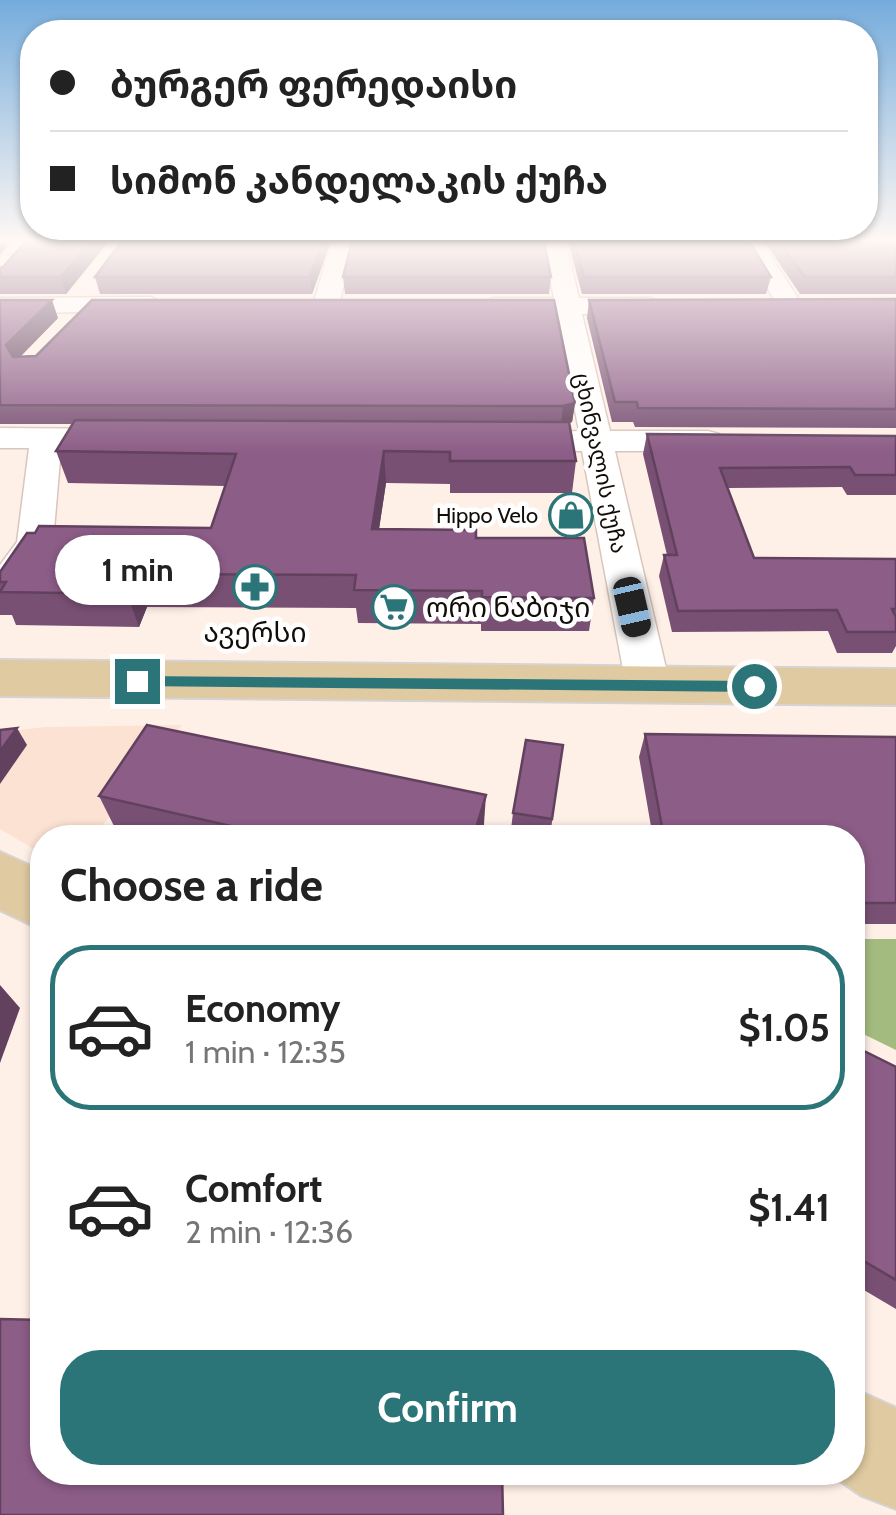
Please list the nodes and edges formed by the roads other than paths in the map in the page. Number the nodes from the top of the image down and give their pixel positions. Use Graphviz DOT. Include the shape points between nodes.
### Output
graph roads {
  1 [pos="569,312"];
  2 [pos="0,438"];
  3 [pos="46,439"];
  4 [pos="161,439"];
  5 [pos="477,440"];
  6 [pos="595,441"];
  7 [pos="746,442"];
  8 [pos="0,594"];
  9 [pos="0,678"];
  10 [pos="137,681"];
  11 [pos="648,685"];
  12 [pos="896,687"];
  13 [pos="0,702"];
  14 [pos="0,878"];
  15 [pos="30,895"];
  16 [pos="865,1442"];
  17 [pos="896,1462"];
  1 -- 6 [label="street, ცხინვალის ქუჩა"];
  2 -- 3 [label="street"];
  3 -- 4 [label="street"];
  3 -- 8 [label="street" via="36,542"];
  5 -- 6 [label="street"];
  6 -- 7 [label="street"];
  6 -- 11 [label="street, ცხინვალის ქუჩა"];
  9 -- 10 [label="main road"];
  10 -- 11 [label="main road"];
  10 -- 13 [label="main road"];
  11 -- 12 [label="main road"];
  14 -- 15 [label="main road"];
  16 -- 17 [label="main road"];
}
